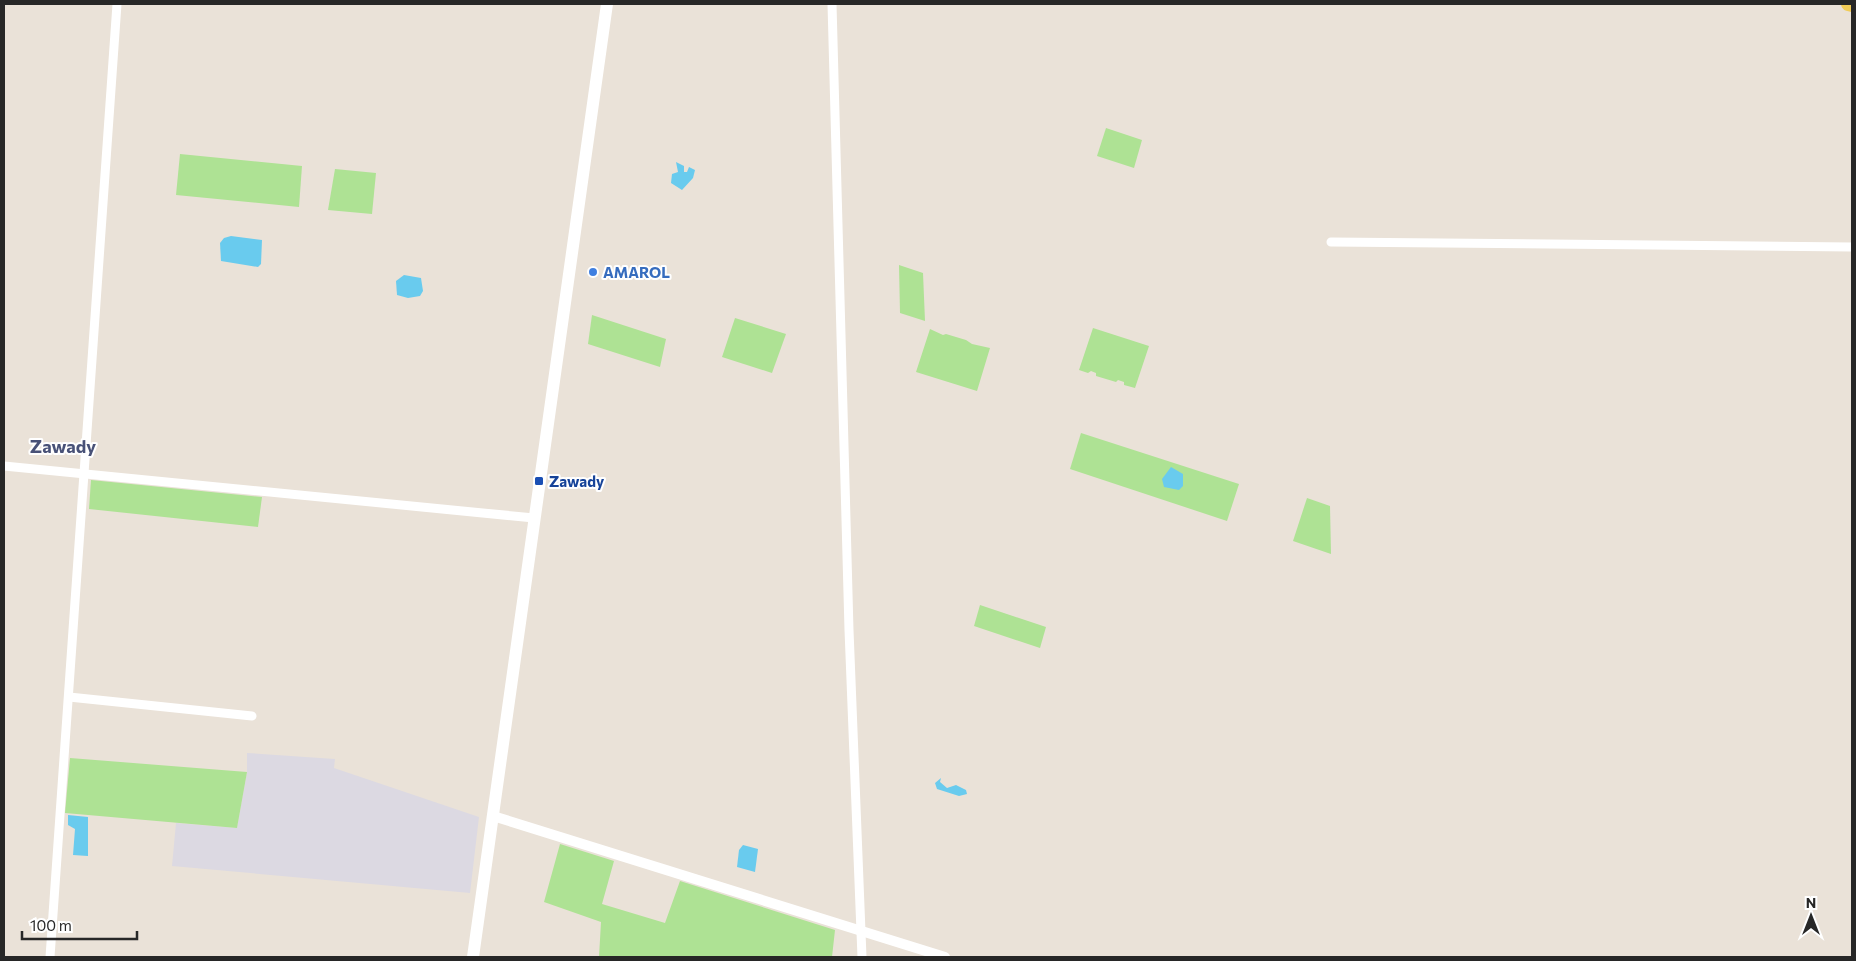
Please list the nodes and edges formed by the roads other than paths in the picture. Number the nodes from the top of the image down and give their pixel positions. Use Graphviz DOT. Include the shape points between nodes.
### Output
graph roads {
  1 [pos="117,4"];
  2 [pos="607,4"];
  3 [pos="832,4"];
  4 [pos="1848,4"];
  5 [pos="1852,5"];
  6 [pos="1331,242"];
  7 [pos="1852,247"];
  8 [pos="4,466"];
  9 [pos="83,474"];
  10 [pos="534,518"];
  11 [pos="68,697"];
  12 [pos="252,716"];
  13 [pos="493,816"];
  14 [pos="861,932"];
  15 [pos="50,957"];
  16 [pos="473,957"];
  17 [pos="862,957"];
  18 [pos="945,957"];
  1 -- 9 [label="street"];
  2 -- 10 [label="main road"];
  3 -- 14 [label="street" via="840,350"];
  4 -- 5 [label="main road"];
  6 -- 7 [label="street"];
  8 -- 9 [label="street"];
  9 -- 10 [label="street"];
  9 -- 11 [label="street"];
  10 -- 13 [label="main road"];
  11 -- 12 [label="street"];
  11 -- 15 [label="street"];
  13 -- 14 [label="street"];
  13 -- 16 [label="main road"];
  14 -- 17 [label="street"];
  14 -- 18 [label="street"];
}
